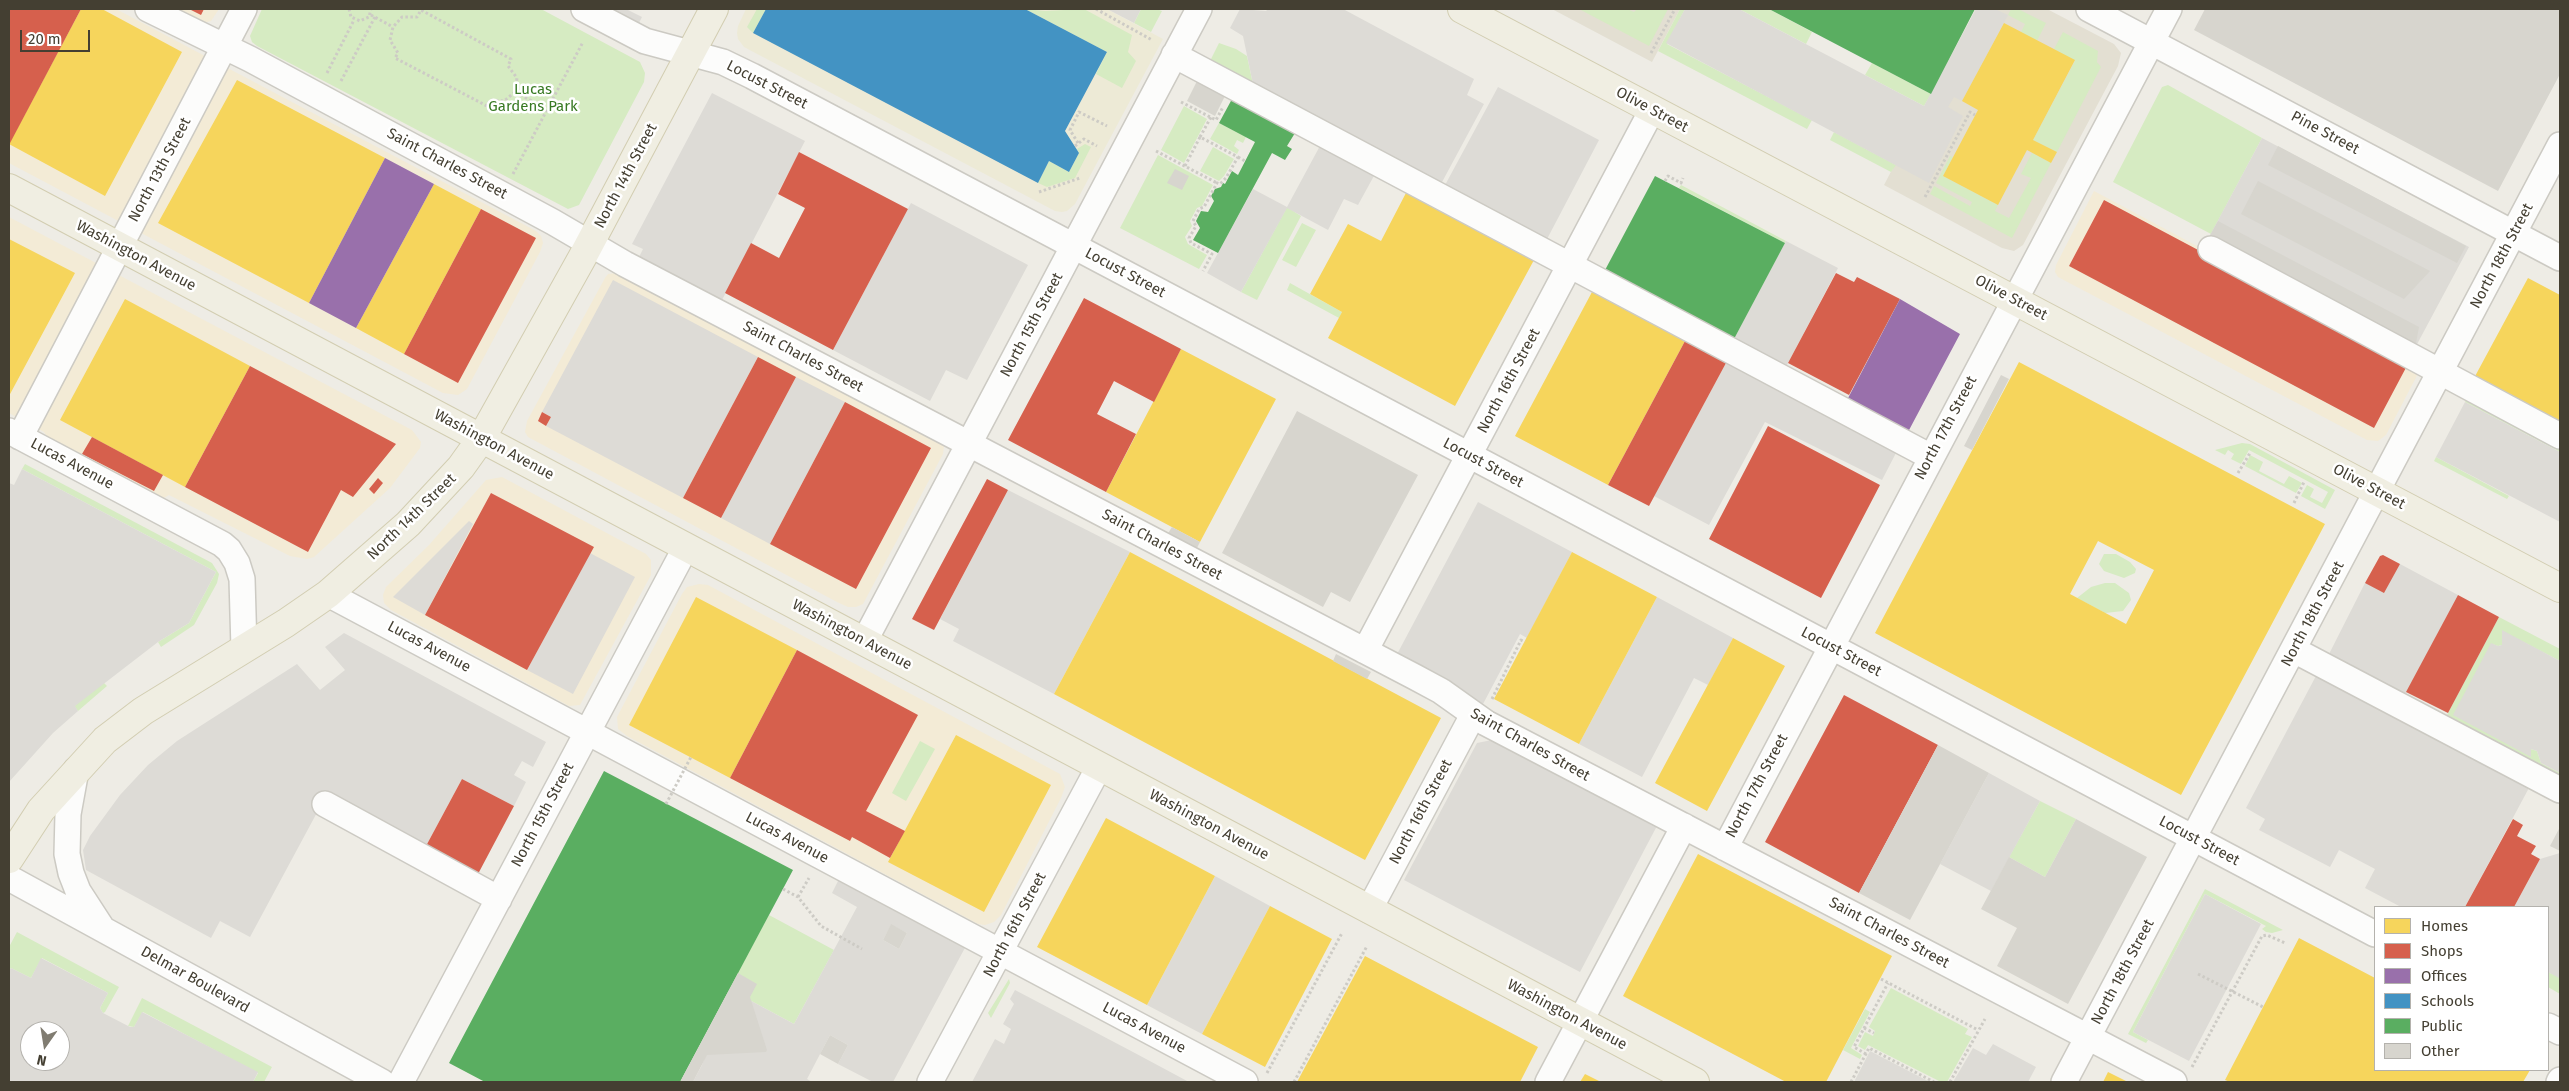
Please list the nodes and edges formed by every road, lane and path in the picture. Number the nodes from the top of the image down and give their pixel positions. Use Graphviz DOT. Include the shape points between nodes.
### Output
graph roads {
  1 [pos="148,9"];
  2 [pos="244,9"];
  3 [pos="349,9"];
  4 [pos="371,9"];
  5 [pos="584,9"];
  6 [pos="714,9"];
  7 [pos="1096,9"];
  8 [pos="1199,9"];
  9 [pos="1462,9"];
  10 [pos="1675,9"];
  11 [pos="2089,9"];
  12 [pos="2169,9"];
  13 [pos="371,15"];
  14 [pos="375,17"];
  15 [pos="354,20"];
  16 [pos="393,27"];
  17 [pos="1152,40"];
  18 [pos="583,42"];
  19 [pos="2152,42"];
  20 [pos="224,47"];
  21 [pos="691,53"];
  22 [pos="1651,54"];
  23 [pos="1174,55"];
  24 [pos="329,68"];
  25 [pos="339,85"];
  26 [pos="515,92"];
  27 [pos="1181,102"];
  28 [pos="1224,105"];
  29 [pos="547,109"];
  30 [pos="1652,110"];
  31 [pos="1976,115"];
  32 [pos="1211,117"];
  33 [pos="1107,126"];
  34 [pos="1200,137"];
  35 [pos="2560,145"];
  36 [pos="1097,146"];
  37 [pos="1156,151"];
  38 [pos="1238,157"];
  39 [pos="1245,162"];
  40 [pos="1185,166"];
  41 [pos="515,169"];
  42 [pos="1080,178"];
  43 [pos="1683,178"];
  44 [pos="1665,181"];
  45 [pos="1217,183"];
  46 [pos="9,188"];
  47 [pos="1039,192"];
  48 [pos="1925,197"];
  49 [pos="2514,233"];
  50 [pos="590,243"];
  51 [pos="1074,246"];
  52 [pos="120,247"];
  53 [pos="2210,249"];
  54 [pos="2560,258"];
  55 [pos="1570,265"];
  56 [pos="1203,271"];
  57 [pos="2014,299"];
  58 [pos="2441,371"];
  59 [pos="15,434"];
  60 [pos="2560,436"];
  61 [pos="482,439"];
  62 [pos="969,444"];
  63 [pos="1469,455"];
  64 [pos="1931,457"];
  65 [pos="2257,457"];
  66 [pos="2238,473"];
  67 [pos="2297,478"];
  68 [pos="2377,492"];
  69 [pos="2294,503"];
  70 [pos="686,547"];
  71 [pos="2560,588"];
  72 [pos="328,594"];
  73 [pos="864,642"];
  74 [pos="1525,642"];
  75 [pos="1831,646"];
  76 [pos="244,649"];
  77 [pos="2294,650"];
  78 [pos="1365,651"];
  79 [pos="1482,708"];
  80 [pos="588,732"];
  81 [pos="691,757"];
  82 [pos="1099,767"];
  83 [pos="76,770"];
  84 [pos="2560,790"];
  85 [pos="325,804"];
  86 [pos="666,804"];
  87 [pos="1684,826"];
  88 [pos="2193,838"];
  89 [pos="1725,848"];
  90 [pos="9,859"];
  91 [pos="9,878"];
  92 [pos="783,888"];
  93 [pos="499,899"];
  94 [pos="1370,910"];
  95 [pos="103,930"];
  96 [pos="1342,933"];
  97 [pos="2374,933"];
  98 [pos="2285,944"];
  99 [pos="1367,946"];
  100 [pos="862,949"];
  101 [pos="1000,952"];
  102 [pos="2198,974"];
  103 [pos="1881,978"];
  104 [pos="1888,983"];
  105 [pos="2232,992"];
  106 [pos="2263,1007"];
  107 [pos="1984,1019"];
  108 [pos="1580,1022"];
  109 [pos="1864,1028"];
  110 [pos="1978,1030"];
  111 [pos="1874,1033"];
  112 [pos="2088,1037"];
  113 [pos="1866,1054"];
  114 [pos="2182,1076"];
  115 [pos="1256,1077"];
  116 [pos="382,1082"];
  117 [pos="401,1082"];
  118 [pos="930,1082"];
  119 [pos="1294,1082"];
  120 [pos="1548,1082"];
  121 [pos="1694,1082"];
  122 [pos="1851,1082"];
  123 [pos="1934,1082"];
  124 [pos="1950,1082"];
  125 [pos="2064,1082"];
  1 -- 20 [label="street, Saint Charles Street"];
  2 -- 20 [label="street, North 13th Street"];
  3 -- 15 [label="path"];
  4 -- 13 [label="path"];
  5 -- 21 [label="street, Locust Street" via="644,41"];
  6 -- 21 [label="main road, North 14th Street"];
  7 -- 17 [label="path"];
  8 -- 23 [label="street, North 15th Street"];
  9 -- 30 [label="main road, Olive Street"];
  10 -- 22 [label="path"];
  11 -- 19 [label="street, Pine Street"];
  12 -- 19 [label="street, North 17th Street"];
  13 -- 14 [label="path"];
  13 -- 15 [label="path" via="364,21"];
  14 -- 16 [label="path"];
  14 -- 25 [label="path"];
  15 -- 24 [label="path"];
  16 -- 26 [label="path" via="390,40 398,52 395,58 486,106 490,100 504,101"];
  16 -- 26 [label="path" via="402,17 417,17 420,10 511,60 508,66 517,78"];
  18 -- 29 [label="path"];
  19 -- 49 [label="street, Pine Street"];
  19 -- 57 [label="street, North 17th Street"];
  20 -- 50 [label="street, Saint Charles Street"];
  20 -- 52 [label="street, North 13th Street"];
  21 -- 50 [label="main road, North 14th Street"];
  21 -- 51 [label="street, Locust Street" via="723,62 752,76"];
  23 -- 51 [label="street, North 15th Street"];
  23 -- 55 [label="street"];
  26 -- 29 [label="path"];
  27 -- 32 [label="path"];
  28 -- 32 [label="path" via="1216,120"];
  29 -- 41 [label="path"];
  30 -- 55 [label="street, North 16th Street"];
  30 -- 57 [label="main road, Olive Street"];
  31 -- 48 [label="path" via="1970,112"];
  32 -- 34 [label="path"];
  33 -- 36 [label="path" via="1079,112 1070,130 1076,144 1084,139"];
  34 -- 38 [label="path"];
  34 -- 40 [label="path"];
  35 -- 49 [label="street, North 18th Street"];
  37 -- 40 [label="path"];
  38 -- 39 [label="path"];
  38 -- 45 [label="path" via="1226,178"];
  40 -- 45 [label="path"];
  42 -- 47 [label="path"];
  43 -- 44 [label="path" via="1680,183 1668,176"];
  45 -- 56 [label="path" via="1204,207 1199,209 1193,221 1196,226 1189,238 1191,243 1212,254"];
  46 -- 52 [label="main road, Washington Avenue"];
  49 -- 54 [label="street, Pine Street"];
  49 -- 58 [label="street, North 18th Street"];
  50 -- 61 [label="main road, North 14th Street"];
  50 -- 62 [label="street, Saint Charles Street"];
  51 -- 62 [label="street, North 15th Street"];
  51 -- 63 [label="street, Locust Street"];
  52 -- 59 [label="street, North 13th Street"];
  52 -- 61 [label="main road, Washington Avenue"];
  53 -- 58 [label="street"];
  55 -- 63 [label="street, North 16th Street"];
  55 -- 64 [label="street"];
  57 -- 64 [label="street, North 17th Street"];
  57 -- 68 [label="main road, Olive Street"];
  58 -- 60 [label="street"];
  58 -- 68 [label="street, North 18th Street"];
  59 -- 76 [label="street, Lucas Avenue" via="229,550 242,579"];
  61 -- 70 [label="main road, Washington Avenue"];
  61 -- 72 [label="main road, North 14th Street" via="442,490"];
  62 -- 73 [label="street, North 15th Street"];
  62 -- 78 [label="street, Saint Charles Street"];
  63 -- 75 [label="street, Locust Street"];
  63 -- 78 [label="street, North 16th Street"];
  64 -- 75 [label="street, North 17th Street"];
  65 -- 66 [label="path" via="2249,452"];
  67 -- 69 [label="path" via="2305,482"];
  68 -- 71 [label="main road, Olive Street"];
  68 -- 77 [label="street, North 18th Street"];
  70 -- 73 [label="main road, Washington Avenue"];
  70 -- 80 [label="street, North 15th Street"];
  72 -- 76 [label="main road, North 14th Street"];
  72 -- 80 [label="street, Lucas Avenue"];
  73 -- 82 [label="main road, Washington Avenue"];
  74 -- 79 [label="path" via="1522,640"];
  75 -- 88 [label="street, Locust Street"];
  75 -- 89 [label="street, North 17th Street"];
  76 -- 83 [label="main road, North 14th Street" via="143,711 105,740"];
  77 -- 84 [label="street"];
  77 -- 88 [label="street, North 18th Street"];
  78 -- 79 [label="street, Saint Charles Street" via="1441,691"];
  79 -- 87 [label="street, Saint Charles Street"];
  79 -- 94 [label="street, North 16th Street"];
  80 -- 93 [label="street, North 15th Street"];
  80 -- 101 [label="street, Lucas Avenue"];
  81 -- 86 [label="path, bridge"];
  82 -- 94 [label="main road, Washington Avenue"];
  82 -- 101 [label="street, North 16th Street"];
  83 -- 90 [label="main road, North 14th Street" via="41,810"];
  83 -- 95 [label="street" via="68,814 67,854 78,891"];
  85 -- 93 [label="street"];
  87 -- 89 [label="street, Saint Charles Street"];
  87 -- 108 [label="street"];
  88 -- 97 [label="street, Locust Street"];
  88 -- 112 [label="street, North 18th Street"];
  89 -- 112 [label="street, Saint Charles Street"];
  91 -- 95 [label="street, Delmar Boulevard"];
  92 -- 100 [label="path" via="798,897 821,926"];
  93 -- 117 [label="street, North 15th Street"];
  94 -- 108 [label="main road, Washington Avenue"];
  95 -- 116 [label="street, Delmar Boulevard"];
  96 -- 115 [label="path"];
  98 -- 105 [label="path" via="2267,935 2262,936"];
  99 -- 119 [label="path"];
  101 -- 115 [label="street, Lucas Avenue"];
  101 -- 118 [label="street, North 16th Street"];
  102 -- 105 [label="path"];
  103 -- 104 [label="path"];
  104 -- 109 [label="path"];
  104 -- 110 [label="path"];
  105 -- 106 [label="path"];
  105 -- 114 [label="path"];
  107 -- 110 [label="path"];
  108 -- 120 [label="street"];
  108 -- 121 [label="main road, Washington Avenue"];
  109 -- 111 [label="path"];
  109 -- 113 [label="path" via="1854,1048"];
  110 -- 124 [label="path"];
  112 -- 114 [label="street, Saint Charles Street"];
  112 -- 125 [label="street, North 18th Street"];
  113 -- 122 [label="path"];
  113 -- 123 [label="path" via="1869,1048"];
}
